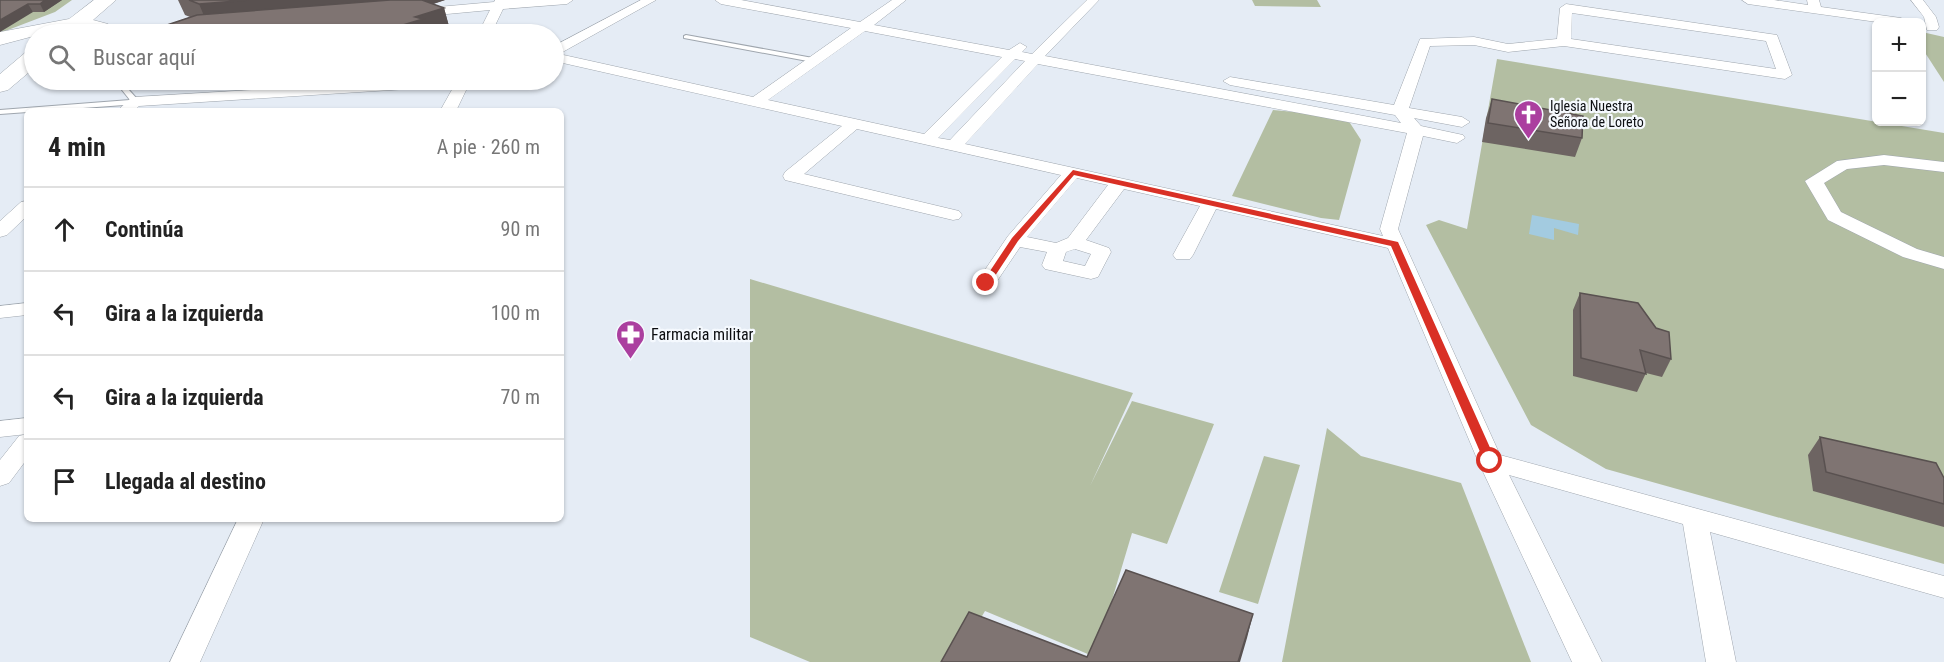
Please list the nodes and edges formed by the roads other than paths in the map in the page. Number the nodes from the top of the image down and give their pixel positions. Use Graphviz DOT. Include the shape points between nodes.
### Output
graph roads {
  1 [pos="92,0"];
  2 [pos="106,0"];
  3 [pos="567,0"];
  4 [pos="650,0"];
  5 [pos="721,0"];
  6 [pos="777,0"];
  7 [pos="900,0"];
  8 [pos="1748,0"];
  9 [pos="1917,0"];
  10 [pos="1093,1"];
  11 [pos="500,3"];
  12 [pos="1814,5"];
  13 [pos="405,14"];
  14 [pos="874,18"];
  15 [pos="1881,18"];
  16 [pos="1934,23"];
  17 [pos="66,24"];
  18 [pos="68,24"];
  19 [pos="490,24"];
  20 [pos="861,26"];
  21 [pos="24,35"];
  22 [pos="686,37"];
  23 [pos="0,39"];
  24 [pos="1564,42"];
  25 [pos="564,46"];
  26 [pos="1018,49"];
  27 [pos="1040,53"];
  28 [pos="24,56"];
  29 [pos="564,59"];
  30 [pos="813,60"];
  31 [pos="24,64"];
  32 [pos="10,74"];
  33 [pos="122,90"];
  34 [pos="335,90"];
  35 [pos="458,90"];
  36 [pos="754,102"];
  37 [pos="130,106"];
  38 [pos="78,108"];
  39 [pos="449,108"];
  40 [pos="24,110"];
  41 [pos="0,111"];
  42 [pos="1401,111"];
  43 [pos="1462,122"];
  44 [pos="852,124"];
  45 [pos="1416,130"];
  46 [pos="1457,138"];
  47 [pos="927,140"];
  48 [pos="954,146"];
  49 [pos="1944,167"];
  50 [pos="1073,172"];
  51 [pos="1119,183"];
  52 [pos="1210,203"];
  53 [pos="24,209"];
  54 [pos="953,214"];
  55 [pos="0,231"];
  56 [pos="1015,240"];
  57 [pos="1395,244"];
  58 [pos="1183,255"];
  59 [pos="1944,263"];
  60 [pos="986,283"];
  61 [pos="24,309"];
  62 [pos="0,312"];
  63 [pos="24,426"];
  64 [pos="0,429"];
  65 [pos="24,446"];
  66 [pos="1490,461"];
  67 [pos="0,477"];
  68 [pos="1695,519"];
  69 [pos="250,522"];
  70 [pos="1944,586"];
  71 [pos="185,662"];
  72 [pos="1587,662"];
  73 [pos="1721,662"];
  1 -- 17 [label="main road"];
  2 -- 18 [label="main road"];
  3 -- 11 [label="street"];
  4 -- 25 [label="street"];
  5 -- 20 [label="street"];
  6 -- 14 [label="street"];
  7 -- 14 [label="street"];
  8 -- 12 [label="street"];
  9 -- 16 [label="street"];
  10 -- 27 [label="street"];
  11 -- 13 [label="street"];
  11 -- 19 [label="street"];
  12 -- 15 [label="street"];
  14 -- 20 [label="street"];
  14 -- 26 [label="street"];
  20 -- 26 [label="street"];
  20 -- 30 [label="street"];
  21 -- 23 [label="main road"];
  22 -- 30 [label="lane"];
  24 -- 24 [label="street" via="1668,58 1785,75 1772,38 1566,9"];
  24 -- 42 [label="street" via="1508,48 1474,41 1425,42"];
  26 -- 27 [label="street"];
  26 -- 47 [label="street"];
  27 -- 42 [label="street"];
  27 -- 45 [label="street"];
  27 -- 48 [label="street"];
  28 -- 32 [label="main road"];
  29 -- 36 [label="street"];
  30 -- 36 [label="street"];
  31 -- 32 [label="main road"];
  33 -- 37 [label="lane"];
  34 -- 37 [label="street"];
  35 -- 39 [label="street"];
  36 -- 44 [label="street"];
  37 -- 38 [label="lane"];
  40 -- 41 [label="lane"];
  42 -- 43 [label="street"];
  42 -- 45 [label="street"];
  44 -- 47 [label="street"];
  44 -- 54 [label="street" via="791,176"];
  45 -- 46 [label="street"];
  45 -- 57 [label="street" via="1389,229"];
  47 -- 48 [label="street"];
  48 -- 50 [label="street"];
  49 -- 59 [label="street" via="1884,160 1843,165 1814,181 1834,216 1910,253"];
  50 -- 51 [label="street"];
  50 -- 56 [label="street"];
  51 -- 52 [label="street"];
  51 -- 56 [label="street" via="1067,245"];
  52 -- 57 [label="street"];
  52 -- 58 [label="street"];
  53 -- 55 [label="street"];
  56 -- 60 [label="street"];
  57 -- 66 [label="street"];
  61 -- 62 [label="street"];
  63 -- 64 [label="street"];
  65 -- 67 [label="street"];
  66 -- 68 [label="street"];
  66 -- 72 [label="street"];
  68 -- 70 [label="street"];
  68 -- 73 [label="street"];
  69 -- 71 [label="street"];
}
